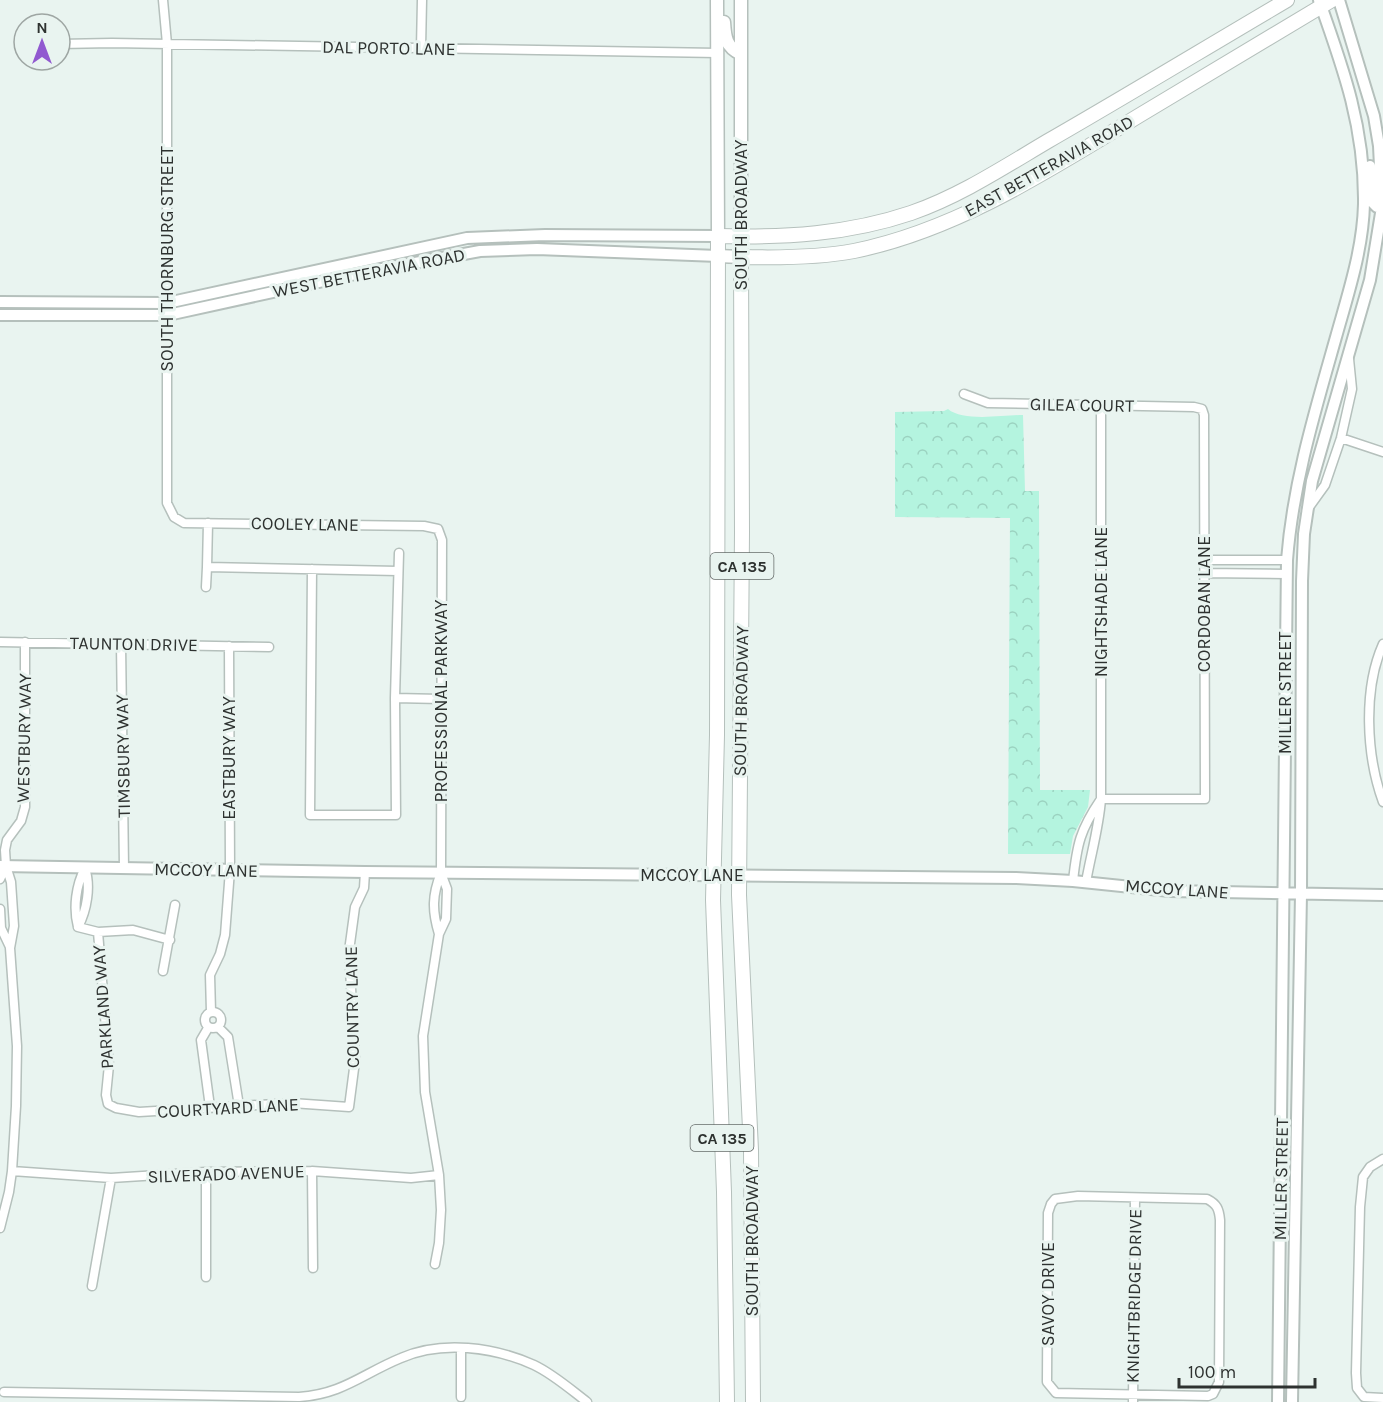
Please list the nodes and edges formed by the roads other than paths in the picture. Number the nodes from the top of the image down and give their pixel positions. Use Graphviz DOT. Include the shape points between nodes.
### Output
graph roads {
  1 [pos="162,0"];
  2 [pos="422,0"];
  3 [pos="717,0"];
  4 [pos="724,0"];
  5 [pos="741,0"];
  6 [pos="1287,0"];
  7 [pos="1339,0"];
  8 [pos="1324,2"];
  9 [pos="72,44"];
  10 [pos="167,44"];
  11 [pos="421,48"];
  12 [pos="718,53"];
  13 [pos="741,54"];
  14 [pos="1113,103"];
  15 [pos="1126,123"];
  16 [pos="1358,123"];
  17 [pos="1382,207"];
  18 [pos="718,236"];
  19 [pos="740,237"];
  20 [pos="718,256"];
  21 [pos="741,257"];
  22 [pos="0,302"];
  23 [pos="167,303"];
  24 [pos="0,315"];
  25 [pos="168,315"];
  26 [pos="1348,352"];
  27 [pos="964,394"];
  28 [pos="1101,406"];
  29 [pos="1202,409"];
  30 [pos="1341,438"];
  31 [pos="1383,452"];
  32 [pos="1307,511"];
  33 [pos="174,517"];
  34 [pos="208,523"];
  35 [pos="438,529"];
  36 [pos="399,554"];
  37 [pos="1204,560"];
  38 [pos="1287,560"];
  39 [pos="207,567"];
  40 [pos="312,569"];
  41 [pos="399,571"];
  42 [pos="1204,573"];
  43 [pos="1286,574"];
  44 [pos="206,587"];
  45 [pos="0,642"];
  46 [pos="25,642"];
  47 [pos="122,644"];
  48 [pos="1383,644"];
  49 [pos="229,646"];
  50 [pos="268,647"];
  51 [pos="716,647"];
  52 [pos="741,648"];
  53 [pos="395,698"];
  54 [pos="441,699"];
  55 [pos="1101,799"];
  56 [pos="1383,802"];
  57 [pos="3,866"];
  58 [pos="85,868"];
  59 [pos="124,868"];
  60 [pos="230,870"];
  61 [pos="365,872"];
  62 [pos="441,873"];
  63 [pos="712,875"];
  64 [pos="740,875"];
  65 [pos="0,879"];
  66 [pos="1073,880"];
  67 [pos="1086,882"];
  68 [pos="1284,894"];
  69 [pos="1301,894"];
  70 [pos="1383,895"];
  71 [pos="175,905"];
  72 [pos="0,909"];
  73 [pos="98,932"];
  74 [pos="439,934"];
  75 [pos="170,940"];
  76 [pos="0,948"];
  77 [pos="10,948"];
  78 [pos="163,971"];
  79 [pos="211,1012"];
  80 [pos="213,1027"];
  81 [pos="108,1104"];
  82 [pos="239,1106"];
  83 [pos="210,1107"];
  84 [pos="349,1107"];
  85 [pos="1383,1160"];
  86 [pos="12,1171"];
  87 [pos="312,1171"];
  88 [pos="206,1172"];
  89 [pos="439,1175"];
  90 [pos="111,1178"];
  91 [pos="1135,1198"];
  92 [pos="0,1228"];
  93 [pos="435,1264"];
  94 [pos="312,1268"];
  95 [pos="206,1277"];
  96 [pos="92,1286"];
  97 [pos="461,1348"];
  98 [pos="4,1392"];
  99 [pos="460,1397"];
  100 [pos="1383,1398"];
  101 [pos="194,1399"];
  102 [pos="1135,1399"];
  103 [pos="586,1402"];
  104 [pos="727,1402"];
  105 [pos="753,1402"];
  106 [pos="1278,1402"];
  107 [pos="1292,1402"];
  1 -- 10 [label="street, SOUTH THORNBURG STREET"];
  2 -- 11 [label="street"];
  3 -- 12 [label="main road, SOUTH BROADWAY / CA 135"];
  4 -- 13 [label="main road" via="727,44"];
  5 -- 13 [label="main road, SOUTH BROADWAY / CA 135"];
  6 -- 14 [label="highway, EAST BETTERAVIA ROAD"];
  7 -- 17 [label="street, MILLER STREET" via="1374,116"];
  8 -- 15 [label="highway, EAST BETTERAVIA ROAD"];
  8 -- 16 [label="street, MILLER STREET"];
  9 -- 10 [label="street, DAL PORTO LANE"];
  10 -- 11 [label="street, DAL PORTO LANE"];
  10 -- 23 [label="street, SOUTH THORNBURG STREET"];
  11 -- 12 [label="street, DAL PORTO LANE"];
  12 -- 18 [label="main road, SOUTH BROADWAY / CA 135"];
  13 -- 19 [label="main road, SOUTH BROADWAY / CA 135"];
  14 -- 15 [label="highway"];
  14 -- 19 [label="highway, EAST BETTERAVIA ROAD" via="993,173 912,212 846,230"];
  15 -- 21 [label="highway, EAST BETTERAVIA ROAD" via="1008,192 917,233 849,252"];
  16 -- 17 [label="street" via="1369,150 1372,202"];
  16 -- 38 [label="street, MILLER STREET" via="1364,206 1360,239 1297,481"];
  17 -- 26 [label="street, MILLER STREET" via="1370,280"];
  18 -- 19 [label="highway, WEST BETTERAVIA ROAD"];
  18 -- 20 [label="highway, SOUTH BROADWAY / CA 135"];
  18 -- 23 [label="street, WEST BETTERAVIA ROAD" via="467,238"];
  19 -- 21 [label="main road, SOUTH BROADWAY / CA 135"];
  20 -- 21 [label="main road, WEST BETTERAVIA ROAD"];
  20 -- 25 [label="street, WEST BETTERAVIA ROAD" via="537,249 480,251"];
  20 -- 51 [label="highway, SOUTH BROADWAY / CA 135"];
  21 -- 52 [label="highway, SOUTH BROADWAY / CA 135"];
  22 -- 23 [label="street, WEST BETTERAVIA ROAD"];
  23 -- 25 [label="street, SOUTH THORNBURG STREET"];
  24 -- 25 [label="street, WEST BETTERAVIA ROAD"];
  25 -- 33 [label="street, SOUTH THORNBURG STREET" via="167,503"];
  26 -- 30 [label="street, MILLER STREET" via="1352,389"];
  26 -- 32 [label="street, MILLER STREET"];
  27 -- 28 [label="street, GILEA COURT" via="988,403"];
  28 -- 29 [label="street, GILEA COURT"];
  28 -- 55 [label="street, NIGHTSHADE LANE"];
  29 -- 37 [label="street, CORDOBAN LANE"];
  30 -- 31 [label="street"];
  30 -- 32 [label="street, MILLER STREET" via="1325,485"];
  32 -- 69 [label="street, MILLER STREET" via="1302,581"];
  33 -- 34 [label="street, COOLEY LANE" via="184,523"];
  34 -- 35 [label="street, COOLEY LANE"];
  34 -- 39 [label="street"];
  35 -- 54 [label="street, PROFESSIONAL PARKWAY" via="442,540"];
  36 -- 41 [label="street"];
  37 -- 38 [label="street"];
  37 -- 42 [label="street, CORDOBAN LANE"];
  38 -- 43 [label="street, MILLER STREET"];
  39 -- 40 [label="street"];
  39 -- 44 [label="street"];
  40 -- 41 [label="street"];
  40 -- 53 [label="street" via="310,814 396,814"];
  41 -- 53 [label="street"];
  42 -- 43 [label="street"];
  42 -- 55 [label="street, CORDOBAN LANE" via="1205,799"];
  43 -- 68 [label="street, MILLER STREET"];
  45 -- 46 [label="street, TAUNTON DRIVE"];
  46 -- 47 [label="street, TAUNTON DRIVE"];
  46 -- 57 [label="street, WESTBURY WAY" via="25,807 21,821 7,840"];
  47 -- 49 [label="street, TAUNTON DRIVE"];
  47 -- 59 [label="street, TIMSBURY WAY"];
  48 -- 56 [label="street" via="1372,673 1370,728 1374,772"];
  49 -- 50 [label="street, TAUNTON DRIVE"];
  49 -- 60 [label="street, EASTBURY WAY"];
  51 -- 52 [label="highway"];
  51 -- 63 [label="highway, SOUTH BROADWAY / CA 135"];
  52 -- 64 [label="highway, SOUTH BROADWAY / CA 135"];
  53 -- 54 [label="street"];
  54 -- 62 [label="street, PROFESSIONAL PARKWAY"];
  55 -- 66 [label="street" via="1079,838"];
  55 -- 67 [label="street, NIGHTSHADE LANE"];
  57 -- 58 [label="street, MCCOY LANE"];
  57 -- 65 [label="street"];
  57 -- 77 [label="street" via="11,882 14,926"];
  58 -- 59 [label="street, MCCOY LANE"];
  58 -- 73 [label="street, PARKLAND WAY" via="89,879 84,917 78,927"];
  59 -- 60 [label="street, MCCOY LANE"];
  60 -- 61 [label="street, MCCOY LANE"];
  60 -- 79 [label="street, EASTBURY WAY" via="225,935 210,975"];
  61 -- 62 [label="street, MCCOY LANE"];
  61 -- 84 [label="street, COUNTRY LANE" via="349,951 355,1061"];
  62 -- 63 [label="street, MCCOY LANE"];
  62 -- 74 [label="street, PROFESSIONAL PARKWAY" via="434,890 434,918"];
  62 -- 74 [label="street, PROFESSIONAL PARKWAY" via="447,890 446,919"];
  63 -- 64 [label="street, MCCOY LANE"];
  63 -- 104 [label="highway, SOUTH BROADWAY / CA 135"];
  64 -- 66 [label="street, MCCOY LANE"];
  64 -- 105 [label="highway, SOUTH BROADWAY / CA 135" via="751,1150"];
  66 -- 67 [label="street, MCCOY LANE"];
  67 -- 68 [label="street, MCCOY LANE" via="1170,891"];
  68 -- 69 [label="street, MCCOY LANE"];
  68 -- 106 [label="street, MILLER STREET"];
  69 -- 70 [label="street, MCCOY LANE"];
  69 -- 107 [label="street, MILLER STREET"];
  71 -- 75 [label="street"];
  72 -- 77 [label="street" via="1,928"];
  73 -- 75 [label="street" via="133,930"];
  73 -- 81 [label="street, PARKLAND WAY"];
  74 -- 89 [label="street, PROFESSIONAL PARKWAY" via="423,1036 425,1092"];
  75 -- 78 [label="street"];
  76 -- 77 [label="street"];
  77 -- 86 [label="street" via="17,1046"];
  79 -- 80 [label="street" via="204,1020"];
  79 -- 80 [label="street" via="220,1015 221,1022"];
  80 -- 82 [label="street" via="228,1037"];
  80 -- 83 [label="street" via="201,1040"];
  81 -- 83 [label="street, COURTYARD LANE" via="139,1112"];
  82 -- 83 [label="street, COURTYARD LANE"];
  82 -- 84 [label="street, COURTYARD LANE" via="292,1103"];
  85 -- 100 [label="street" via="1370,1167 1363,1177 1356,1373 1357,1388 1364,1397"];
  86 -- 90 [label="street, SILVERADO AVENUE"];
  86 -- 92 [label="street"];
  87 -- 88 [label="street, SILVERADO AVENUE"];
  87 -- 89 [label="street, SILVERADO AVENUE" via="411,1178"];
  87 -- 94 [label="street"];
  88 -- 90 [label="street, SILVERADO AVENUE"];
  88 -- 95 [label="street"];
  89 -- 93 [label="street, PROFESSIONAL PARKWAY" via="441,1210"];
  90 -- 96 [label="street"];
  91 -- 102 [label="street, KNIGHTBRIDGE DRIVE"];
  91 -- 102 [label="street" via="1207,1199 1219,1210 1220,1220 1216,1390 1208,1396"];
  91 -- 102 [label="street, SAVOY DRIVE" via="1078,1196 1055,1199 1051,1204 1047,1382 1056,1393"];
  97 -- 99 [label="street"];
  97 -- 101 [label="street" via="420,1351 320,1395"];
  97 -- 103 [label="street" via="504,1353 536,1365"];
  98 -- 101 [label="street"];
}
